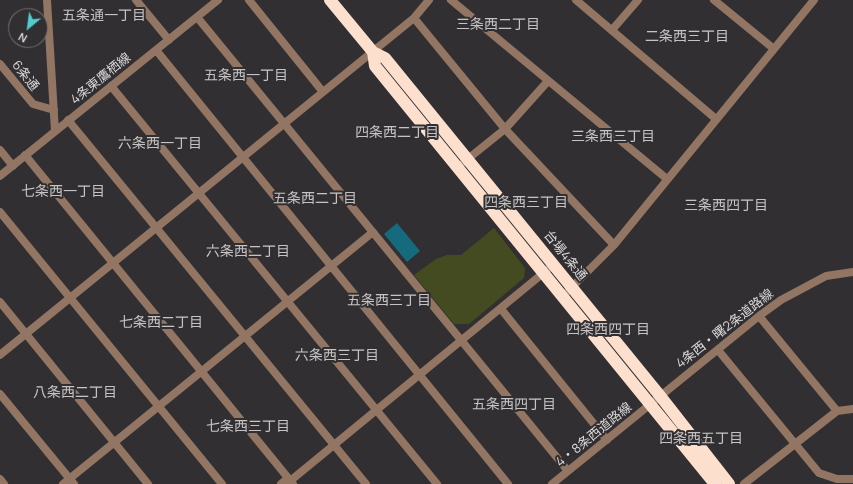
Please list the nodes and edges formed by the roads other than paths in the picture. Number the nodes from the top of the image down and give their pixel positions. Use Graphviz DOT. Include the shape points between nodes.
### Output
graph roads {
  1 [pos="47,0"];
  2 [pos="136,0"];
  3 [pos="218,0"];
  4 [pos="249,0"];
  5 [pos="330,0"];
  6 [pos="429,0"];
  7 [pos="451,0"];
  8 [pos="576,0"];
  9 [pos="638,0"];
  10 [pos="714,0"];
  11 [pos="814,0"];
  12 [pos="197,17"];
  13 [pos="414,18"];
  14 [pos="612,30"];
  15 [pos="169,40"];
  16 [pos="774,49"];
  17 [pos="156,50"];
  18 [pos="373,52"];
  19 [pos="0,64"];
  20 [pos="548,81"];
  21 [pos="111,86"];
  22 [pos="323,92"];
  23 [pos="54,110"];
  24 [pos="716,119"];
  25 [pos="68,120"];
  26 [pos="285,123"];
  27 [pos="505,129"];
  28 [pos="55,131"];
  29 [pos="0,150"];
  30 [pos="25,155"];
  31 [pos="243,157"];
  32 [pos="468,159"];
  33 [pos="13,166"];
  34 [pos="458,167"];
  35 [pos="0,176"];
  36 [pos="667,179"];
  37 [pos="199,193"];
  38 [pos="0,212"];
  39 [pos="156,228"];
  40 [pos="373,232"];
  41 [pos="614,245"];
  42 [pos="113,263"];
  43 [pos="554,265"];
  44 [pos="332,266"];
  45 [pos="853,272"];
  46 [pos="544,273"];
  47 [pos="572,288"];
  48 [pos="562,296"];
  49 [pos="70,298"];
  50 [pos="288,301"];
  51 [pos="0,302"];
  52 [pos="501,309"];
  53 [pos="758,316"];
  54 [pos="26,334"];
  55 [pos="245,336"];
  56 [pos="462,341"];
  57 [pos="718,350"];
  58 [pos="0,355"];
  59 [pos="201,372"];
  60 [pos="420,376"];
  61 [pos="0,394"];
  62 [pos="661,397"];
  63 [pos="651,404"];
  64 [pos="159,406"];
  65 [pos="853,409"];
  66 [pos="376,410"];
  67 [pos="837,411"];
  68 [pos="607,440"];
  69 [pos="114,442"];
  70 [pos="794,444"];
  71 [pos="334,445"];
  72 [pos="568,472"];
  73 [pos="0,479"];
  74 [pos="853,480"];
  75 [pos="290,481"];
  76 [pos="69,482"];
  77 [pos="837,482"];
  78 [pos="4,484"];
  79 [pos="148,484"];
  80 [pos="222,484"];
  81 [pos="281,484"];
  82 [pos="366,484"];
  83 [pos="437,484"];
  84 [pos="508,484"];
  85 [pos="552,484"];
  86 [pos="715,484"];
  87 [pos="729,484"];
  88 [pos="744,484"];
  1 -- 23 [label="street"];
  2 -- 15 [label="street"];
  3 -- 12 [label="street, 4条東鷹栖線"];
  4 -- 22 [label="street"];
  5 -- 18 [label="highway, 台場4条通"];
  6 -- 13 [label="street"];
  7 -- 20 [label="street"];
  8 -- 14 [label="street"];
  9 -- 14 [label="street"];
  10 -- 16 [label="street"];
  11 -- 16 [label="street"];
  12 -- 15 [label="street, 4条東鷹栖線"];
  12 -- 26 [label="street"];
  13 -- 18 [label="street"];
  13 -- 27 [label="street"];
  14 -- 24 [label="street"];
  15 -- 17 [label="street, 4条東鷹栖線"];
  16 -- 24 [label="street"];
  17 -- 21 [label="street, 4条東鷹栖線"];
  17 -- 31 [label="street"];
  18 -- 22 [label="street"];
  18 -- 32 [label="highway, 台場4条通" via="385,58"];
  18 -- 34 [label="highway, 台場4条通" via="376,66"];
  19 -- 23 [label="street, 6条通" via="33,104"];
  20 -- 27 [label="street"];
  20 -- 36 [label="street"];
  21 -- 25 [label="street, 4条東鷹栖線"];
  21 -- 37 [label="street"];
  22 -- 26 [label="street"];
  23 -- 28 [label="street"];
  24 -- 36 [label="street"];
  25 -- 28 [label="street, 4条東鷹栖線"];
  25 -- 39 [label="street"];
  26 -- 31 [label="street"];
  26 -- 40 [label="street"];
  27 -- 32 [label="street"];
  27 -- 41 [label="street"];
  28 -- 30 [label="street, 4条東鷹栖線"];
  29 -- 33 [label="street"];
  30 -- 33 [label="street, 4条東鷹栖線"];
  30 -- 42 [label="street"];
  31 -- 37 [label="street"];
  31 -- 44 [label="street"];
  32 -- 34 [label="street"];
  32 -- 43 [label="highway, 台場4条通"];
  33 -- 35 [label="street, 4条東鷹栖線"];
  34 -- 46 [label="highway, 台場4条通"];
  36 -- 41 [label="street"];
  37 -- 39 [label="street"];
  37 -- 50 [label="street"];
  38 -- 49 [label="street"];
  39 -- 42 [label="street"];
  39 -- 55 [label="street"];
  40 -- 44 [label="street"];
  40 -- 56 [label="street"];
  41 -- 47 [label="street"];
  42 -- 49 [label="street"];
  42 -- 59 [label="street"];
  43 -- 46 [label="street"];
  43 -- 47 [label="highway, 台場4条通"];
  44 -- 50 [label="street"];
  44 -- 60 [label="street"];
  45 -- 53 [label="street, 4条西・曙2条道路線" via="826,276 781,300"];
  46 -- 48 [label="highway, 台場4条通"];
  46 -- 52 [label="street"];
  47 -- 48 [label="street"];
  47 -- 62 [label="highway, 台場4条通"];
  48 -- 63 [label="highway, 台場4条通"];
  49 -- 54 [label="street"];
  49 -- 64 [label="street"];
  50 -- 55 [label="street"];
  50 -- 66 [label="street"];
  51 -- 54 [label="street"];
  52 -- 56 [label="street"];
  52 -- 68 [label="street"];
  53 -- 57 [label="street, 4条西・曙2条道路線"];
  53 -- 67 [label="street"];
  54 -- 58 [label="street"];
  54 -- 69 [label="street"];
  55 -- 59 [label="street"];
  55 -- 71 [label="street"];
  56 -- 60 [label="street"];
  56 -- 72 [label="street"];
  57 -- 62 [label="street, 4条西・曙2条道路線"];
  57 -- 70 [label="street"];
  59 -- 64 [label="street"];
  59 -- 75 [label="street"];
  60 -- 66 [label="street"];
  60 -- 84 [label="street"];
  61 -- 76 [label="street"];
  62 -- 63 [label="street, 4条西・曙2条道路線"];
  62 -- 87 [label="highway, 台場4条通"];
  63 -- 68 [label="street, 4・8条西道路線"];
  63 -- 86 [label="highway, 台場4条通"];
  64 -- 69 [label="street"];
  64 -- 80 [label="street"];
  65 -- 67 [label="street"];
  66 -- 71 [label="street"];
  66 -- 83 [label="street"];
  67 -- 70 [label="street"];
  68 -- 72 [label="street, 4・8条西道路線"];
  69 -- 76 [label="street"];
  69 -- 79 [label="street"];
  70 -- 77 [label="street" via="819,473"];
  70 -- 88 [label="street"];
  71 -- 75 [label="street"];
  71 -- 82 [label="street"];
  72 -- 85 [label="street, 4・8条西道路線"];
  73 -- 78 [label="street"];
  74 -- 77 [label="street"];
  75 -- 81 [label="street"];
}
